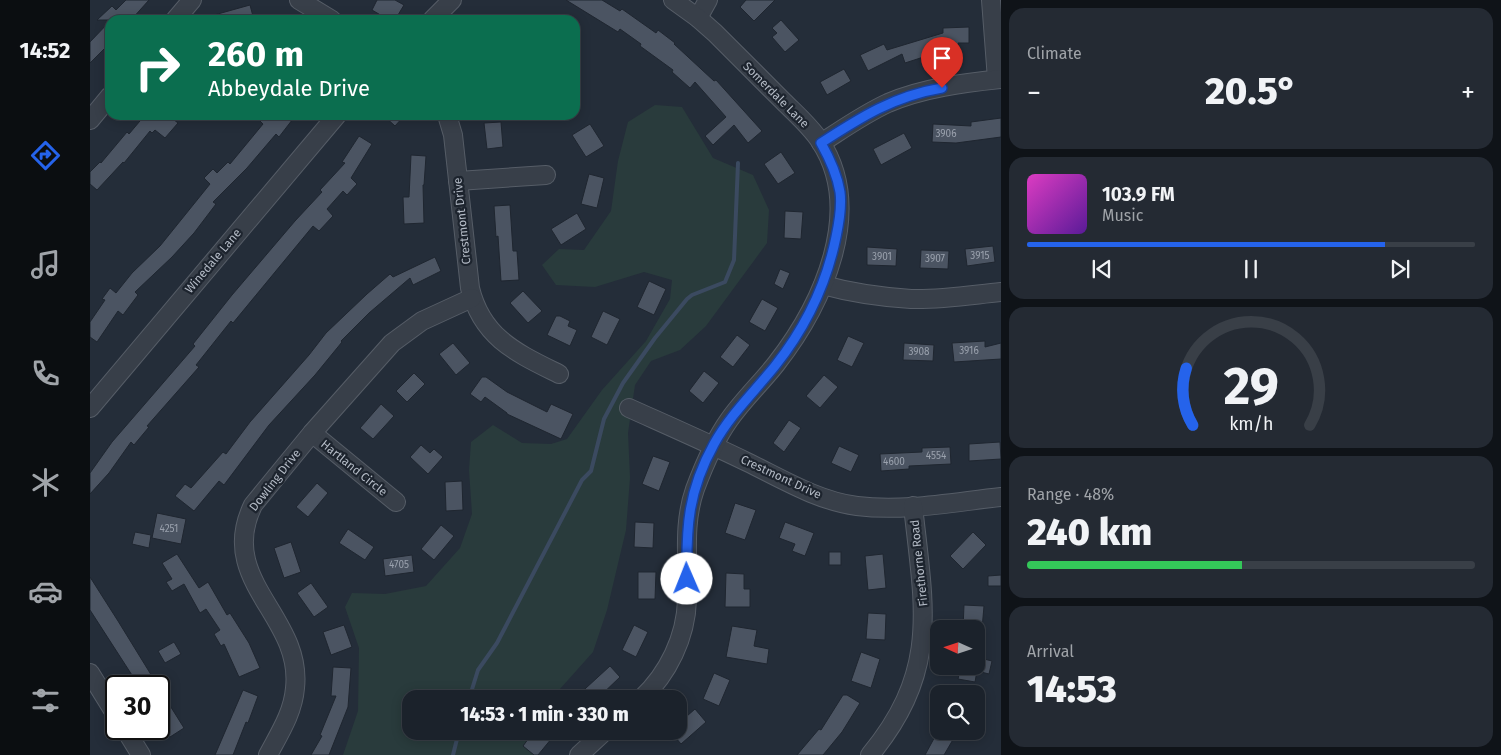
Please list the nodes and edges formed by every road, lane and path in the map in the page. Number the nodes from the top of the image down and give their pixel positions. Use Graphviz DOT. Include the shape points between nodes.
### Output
graph roads {
  1 [pos="192,0"];
  2 [pos="299,0"];
  3 [pos="452,0"];
  4 [pos="673,0"];
  5 [pos="708,0"];
  6 [pos="991,0"];
  7 [pos="179,15"];
  8 [pos="324,15"];
  9 [pos="437,15"];
  10 [pos="698,18"];
  11 [pos="999,79"];
  12 [pos="105,102"];
  13 [pos="90,120"];
  14 [pos="333,120"];
  15 [pos="448,120"];
  16 [pos="821,143"];
  17 [pos="546,176"];
  18 [pos="458,181"];
  19 [pos="823,285"];
  20 [pos="1001,292"];
  21 [pos="472,298"];
  22 [pos="559,374"];
  23 [pos="90,408"];
  24 [pos="629,408"];
  25 [pos="312,433"];
  26 [pos="713,446"];
  27 [pos="1001,497"];
  28 [pos="396,502"];
  29 [pos="913,506"];
  30 [pos="90,673"];
  31 [pos="650,690"];
  32 [pos="105,697"];
  33 [pos="132,740"];
  34 [pos="595,740"];
  35 [pos="141,755"];
  36 [pos="268,755"];
  37 [pos="579,755"];
  38 [pos="870,755"];
  1 -- 7 [label="street"];
  2 -- 8 [label="street"];
  3 -- 9 [label="street"];
  4 -- 10 [label="street, Somerdale Lane"];
  5 -- 10 [label="street"];
  6 -- 11 [label="street"];
  10 -- 16 [label="street, Somerdale Lane"];
  11 -- 16 [label="street" via="927,90 900,98 861,116"];
  12 -- 13 [label="street"];
  14 -- 23 [label="street, Winedale Lane"];
  15 -- 18 [label="street, Crestmont Drive"];
  16 -- 19 [label="street, Somerdale Lane" via="835,172 840,193 830,263"];
  17 -- 18 [label="street"];
  18 -- 21 [label="street, Crestmont Drive"];
  19 -- 20 [label="street" via="854,293 912,299"];
  19 -- 26 [label="street, Somerdale Lane" via="795,339 730,419"];
  21 -- 22 [label="street, Crestmont Drive" via="483,322 499,340"];
  21 -- 25 [label="street, Dowling Drive" via="422,321 392,343"];
  24 -- 26 [label="street, Crestmont Drive"];
  25 -- 28 [label="street, Hartland Circle"];
  25 -- 36 [label="street, Dowling Drive" via="253,504 245,527 243,543 250,575 284,635 292,652 295,670 292,706"];
  26 -- 29 [label="street, Crestmont Drive" via="830,500 880,508"];
  26 -- 31 [label="street, Somerdale Lane" via="690,506 686,540 688,599 684,622 668,665"];
  27 -- 29 [label="street, Crestmont Drive"];
  29 -- 38 [label="street, Firethorne Road" via="923,598 922,642 917,668 903,705"];
  30 -- 32 [label="street"];
  33 -- 35 [label="street"];
  34 -- 37 [label="street"];
}
